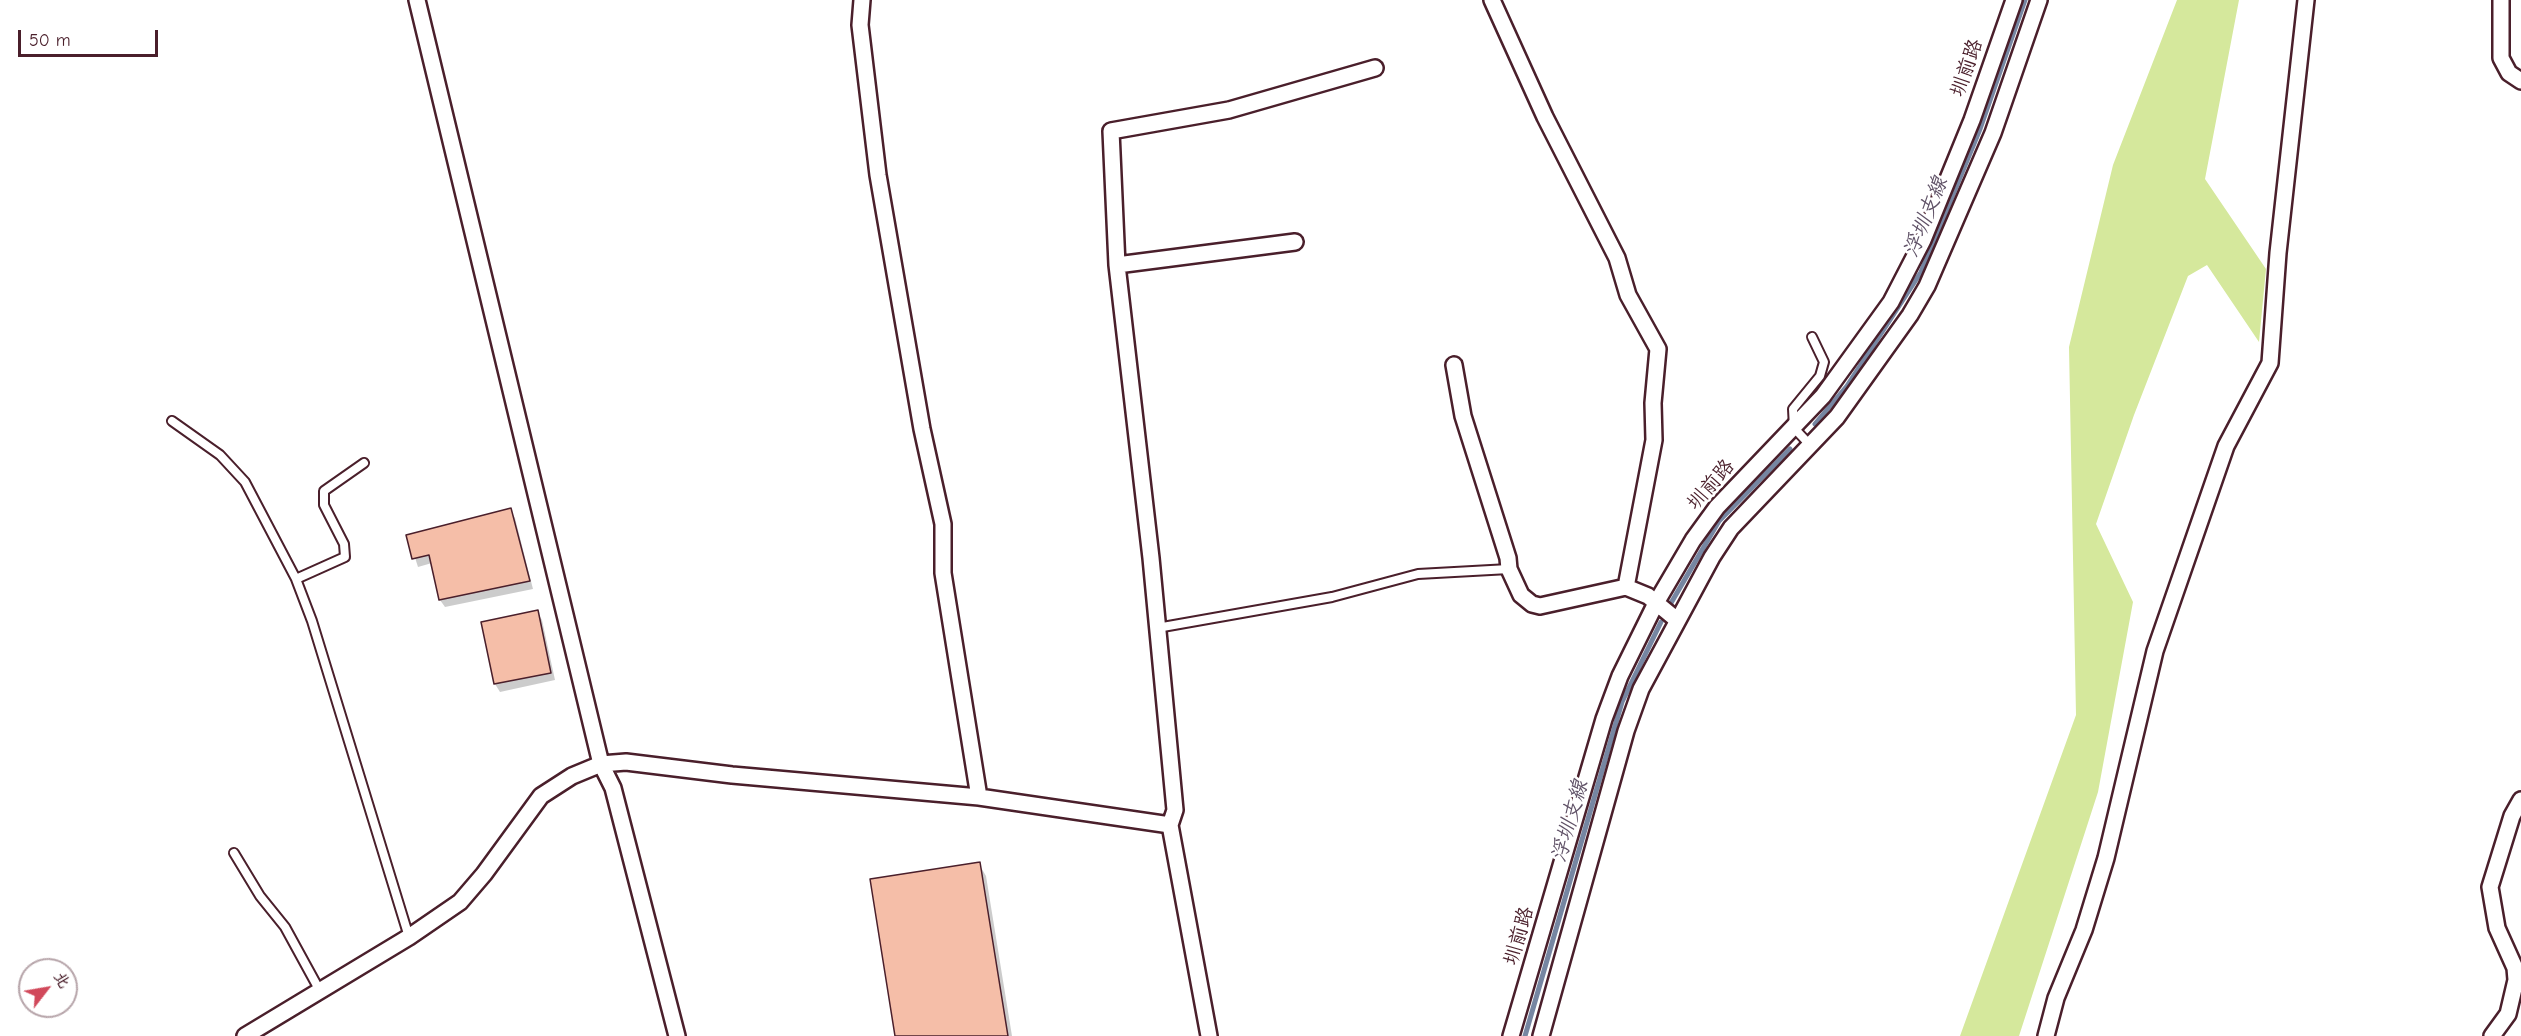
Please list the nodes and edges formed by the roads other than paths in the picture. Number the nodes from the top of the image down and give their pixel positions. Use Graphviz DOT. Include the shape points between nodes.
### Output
graph roads {
  1 [pos="417,0"];
  2 [pos="862,0"];
  3 [pos="1492,0"];
  4 [pos="2014,0"];
  5 [pos="2039,0"];
  6 [pos="2306,0"];
  7 [pos="2501,0"];
  8 [pos="1375,68"];
  9 [pos="2521,81"];
  10 [pos="1295,242"];
  11 [pos="1117,265"];
  12 [pos="1812,337"];
  13 [pos="1454,365"];
  14 [pos="172,421"];
  15 [pos="1794,428"];
  16 [pos="1811,446"];
  17 [pos="364,463"];
  18 [pos="1509,569"];
  19 [pos="296,579"];
  20 [pos="1626,587"];
  21 [pos="1656,603"];
  22 [pos="1677,620"];
  23 [pos="1156,629"];
  24 [pos="601,765"];
  25 [pos="979,797"];
  26 [pos="2521,800"];
  27 [pos="1170,825"];
  28 [pos="234,853"];
  29 [pos="410,937"];
  30 [pos="320,991"];
  31 [pos="245,1036"];
  32 [pos="677,1036"];
  33 [pos="1209,1036"];
  34 [pos="1511,1036"];
  35 [pos="1540,1036"];
  36 [pos="2046,1036"];
  37 [pos="2492,1036"];
  1 -- 24 [label="street"];
  2 -- 25 [label="street" via="860,25 878,175 943,525 943,573"];
  3 -- 20 [label="street" via="1545,117 1617,258 1628,295 1658,349 1654,440"];
  4 -- 15 [label="street, 圳前路" via="1972,120 1909,271 1849,360"];
  5 -- 16 [label="street" via="1993,133 1927,286 1857,390"];
  6 -- 36 [label="street" via="2270,363 2226,446 2158,641 2106,858"];
  7 -- 9 [label="street" via="2501,58 2509,73"];
  8 -- 11 [label="street" via="1229,110 1112,131"];
  10 -- 11 [label="street"];
  11 -- 23 [label="street"];
  12 -- 15 [label="lane" via="1824,362 1820,376 1793,409"];
  13 -- 18 [label="street" via="1463,416"];
  14 -- 19 [label="lane" via="220,455 245,482"];
  15 -- 16 [label="lane"];
  15 -- 21 [label="street, 圳前路" via="1717,507"];
  16 -- 22 [label="street" via="1731,528"];
  17 -- 19 [label="lane" via="324,492 324,505 344,544 345,557"];
  18 -- 20 [label="street" via="1521,595 1539,606"];
  18 -- 23 [label="lane" via="1418,574 1332,597"];
  19 -- 29 [label="lane"];
  20 -- 21 [label="street"];
  21 -- 22 [label="street"];
  21 -- 34 [label="street, 圳前路" via="1604,719"];
  22 -- 35 [label="street" via="1641,689 1626,731"];
  23 -- 27 [label="street" via="1175,810"];
  24 -- 25 [label="street" via="626,762 732,776"];
  24 -- 29 [label="street" via="572,776 541,796 466,895"];
  24 -- 32 [label="street" via="613,788"];
  25 -- 27 [label="street"];
  26 -- 37 [label="street" via="2512,816 2490,887 2497,928 2515,968 2516,980 2508,1014"];
  27 -- 33 [label="street"];
  28 -- 30 [label="lane" via="285,927"];
  29 -- 30 [label="street"];
  30 -- 31 [label="street"];
}
